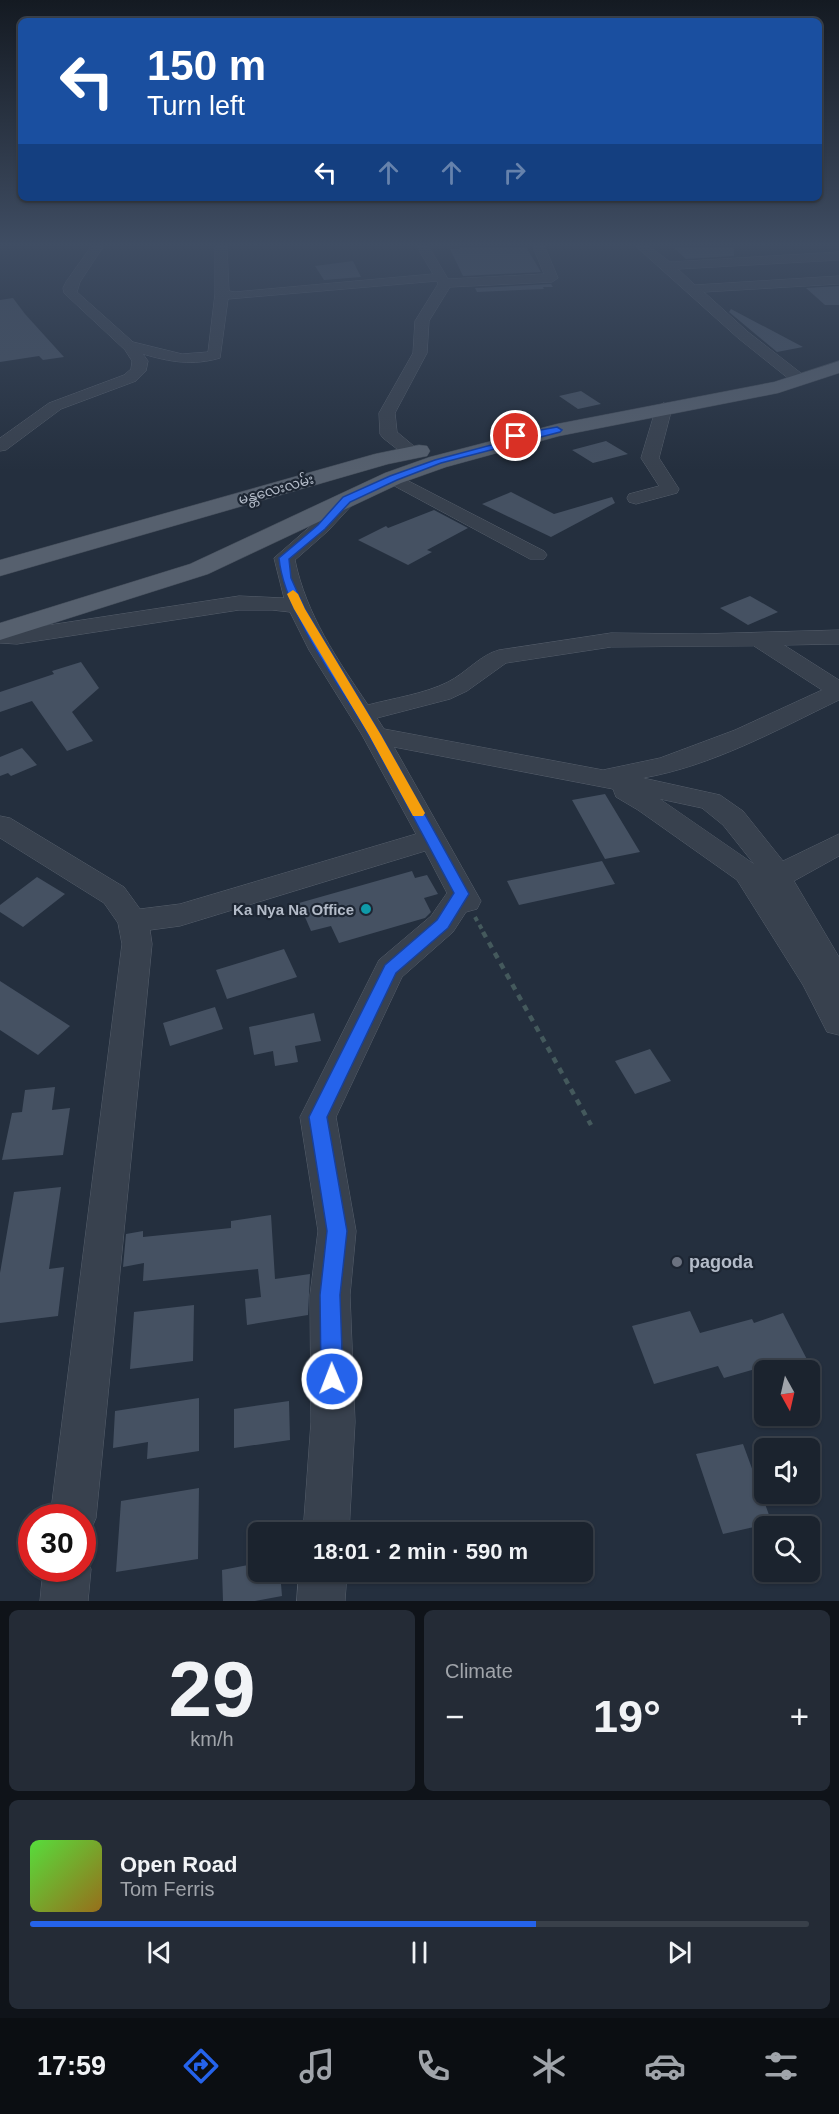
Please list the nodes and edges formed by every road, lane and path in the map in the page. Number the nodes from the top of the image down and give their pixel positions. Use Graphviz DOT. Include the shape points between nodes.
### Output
graph roads {
  1 [pos="102,322"];
  2 [pos="221,322"];
  3 [pos="422,322"];
  4 [pos="728,322"];
  5 [pos="127,345"];
  6 [pos="186,360"];
  7 [pos="836,370"];
  8 [pos="138,371"];
  9 [pos="800,380"];
  10 [pos="664,408"];
  11 [pos="557,430"];
  12 [pos="0,446"];
  13 [pos="412,453"];
  14 [pos="393,478"];
  15 [pos="636,498"];
  16 [pos="346,500"];
  17 [pos="537,555"];
  18 [pos="0,568"];
  19 [pos="298,607"];
  20 [pos="0,632"];
  21 [pos="0,636"];
  22 [pos="839,637"];
  23 [pos="758,639"];
  24 [pos="839,691"];
  25 [pos="368,724"];
  26 [pos="600,778"];
  27 [pos="0,825"];
  28 [pos="433,839"];
  29 [pos="839,844"];
  30 [pos="777,877"];
  31 [pos="464,897"];
  32 [pos="133,921"];
  33 [pos="839,985"];
  34 [pos="839,1022"];
  35 [pos="591,1125"];
  36 [pos="75,1504"];
  37 [pos="327,1522"];
  38 [pos="65,1582"];
  39 [pos="322,1582"];
  40 [pos="63,1601"];
  41 [pos="321,1601"];
  1 -- 5 [label="street"];
  2 -- 6 [label="street" via="215,355"];
  3 -- 13 [label="street" via="420,353 387,414 389,434"];
  4 -- 9 [label="street"];
  5 -- 6 [label="street"];
  5 -- 8 [label="street" via="140,361"];
  6 -- 8 [label="street"];
  7 -- 9 [label="main road"];
  8 -- 12 [label="street" via="130,378 55,406"];
  9 -- 10 [label="main road"];
  10 -- 11 [label="main road"];
  10 -- 15 [label="street" via="650,458 670,489"];
  11 -- 13 [label="main road, မန္တလေးလမ်း"];
  11 -- 14 [label="main road"];
  13 -- 18 [label="main road, မန္တလေးလမ်း"];
  14 -- 16 [label="main road"];
  14 -- 17 [label="street"];
  16 -- 19 [label="street" via="284,558 286,578"];
  16 -- 20 [label="main road" via="199,569"];
  19 -- 21 [label="street" via="239,603 17,637"];
  19 -- 25 [label="street"];
  22 -- 23 [label="street"];
  23 -- 24 [label="street"];
  23 -- 25 [label="street" via="611,640 499,657 459,686"];
  24 -- 26 [label="street" via="744,736 665,766"];
  25 -- 26 [label="street"];
  25 -- 28 [label="street"];
  26 -- 30 [label="street" via="710,801 733,818"];
  26 -- 34 [label="street" via="648,804 747,873"];
  27 -- 32 [label="street" via="114,895"];
  28 -- 31 [label="street"];
  28 -- 32 [label="street" via="180,915"];
  29 -- 30 [label="street"];
  30 -- 33 [label="street"];
  31 -- 35 [label="path"];
  31 -- 37 [label="street" via="442,924 390,969 318,1117 337,1231 330,1295 333,1422"];
  32 -- 36 [label="street" via="137,944"];
  38 -- 40 [label="street"];
  39 -- 41 [label="street"];
}
